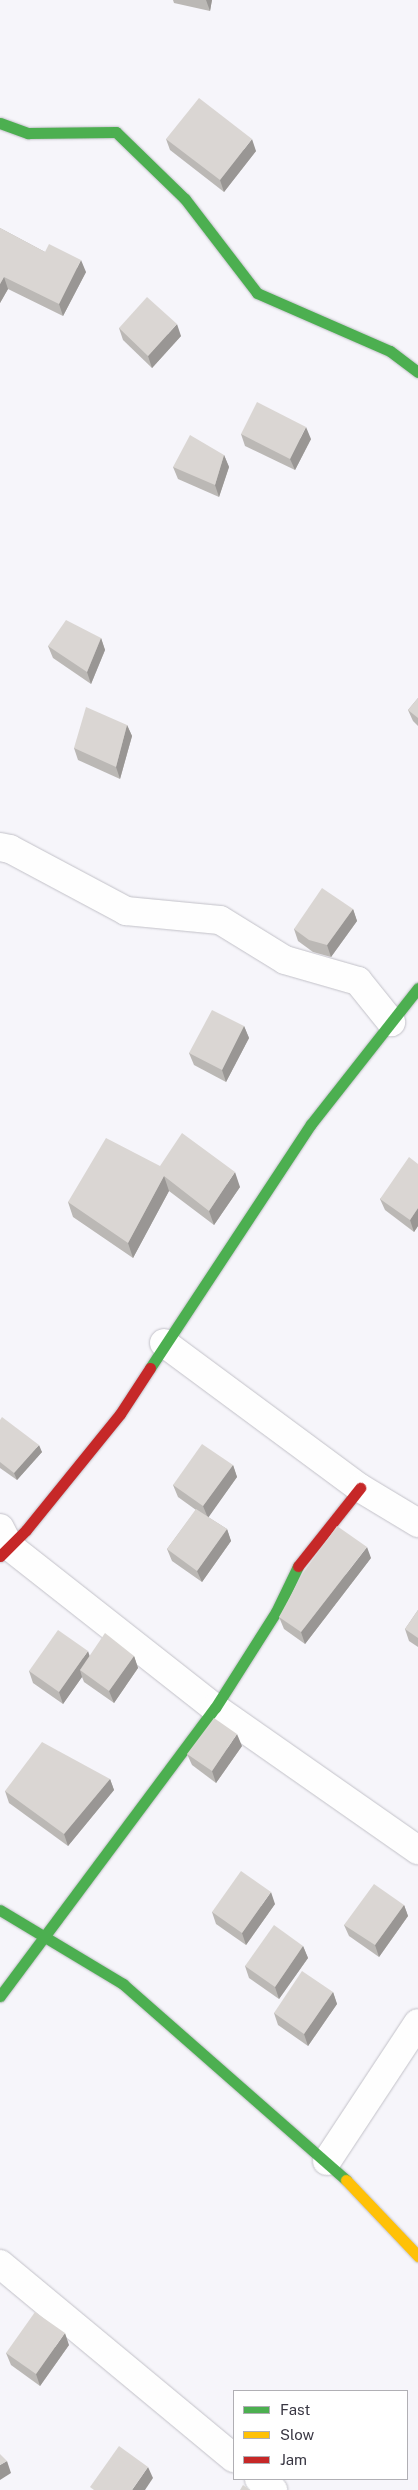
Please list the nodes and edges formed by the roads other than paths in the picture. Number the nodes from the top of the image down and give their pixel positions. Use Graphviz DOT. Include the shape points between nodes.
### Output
graph roads {
  1 [pos="0,123"];
  2 [pos="418,372"];
  3 [pos="0,847"];
  4 [pos="418,988"];
  5 [pos="391,1022"];
  6 [pos="164,1342"];
  7 [pos="360,1488"];
  8 [pos="418,1523"];
  9 [pos="3,1543"];
  10 [pos="215,1708"];
  11 [pos="418,1850"];
  12 [pos="0,1910"];
  13 [pos="43,1938"];
  14 [pos="0,1996"];
  15 [pos="418,2023"];
  16 [pos="327,2161"];
  17 [pos="418,2256"];
  18 [pos="0,2264"];
  19 [pos="233,2457"];
  20 [pos="260,2480"];
  21 [pos="273,2490"];
  1 -- 2 [label="street" via="28,133 116,132 185,199 258,293 390,351"];
  3 -- 5 [label="street" via="10,849 126,911 220,920 285,960 358,981"];
  4 -- 5 [label="street"];
  5 -- 6 [label="street" via="312,1124"];
  6 -- 7 [label="street"];
  6 -- 9 [label="street" via="120,1414"];
  7 -- 8 [label="street"];
  7 -- 10 [label="street" via="294,1572 276,1612"];
  9 -- 10 [label="street"];
  10 -- 11 [label="street"];
  10 -- 13 [label="street"];
  12 -- 13 [label="street"];
  13 -- 14 [label="street"];
  13 -- 16 [label="street" via="122,1984"];
  15 -- 16 [label="street"];
  16 -- 17 [label="street"];
  18 -- 19 [label="street"];
  20 -- 21 [label="street"];
}
